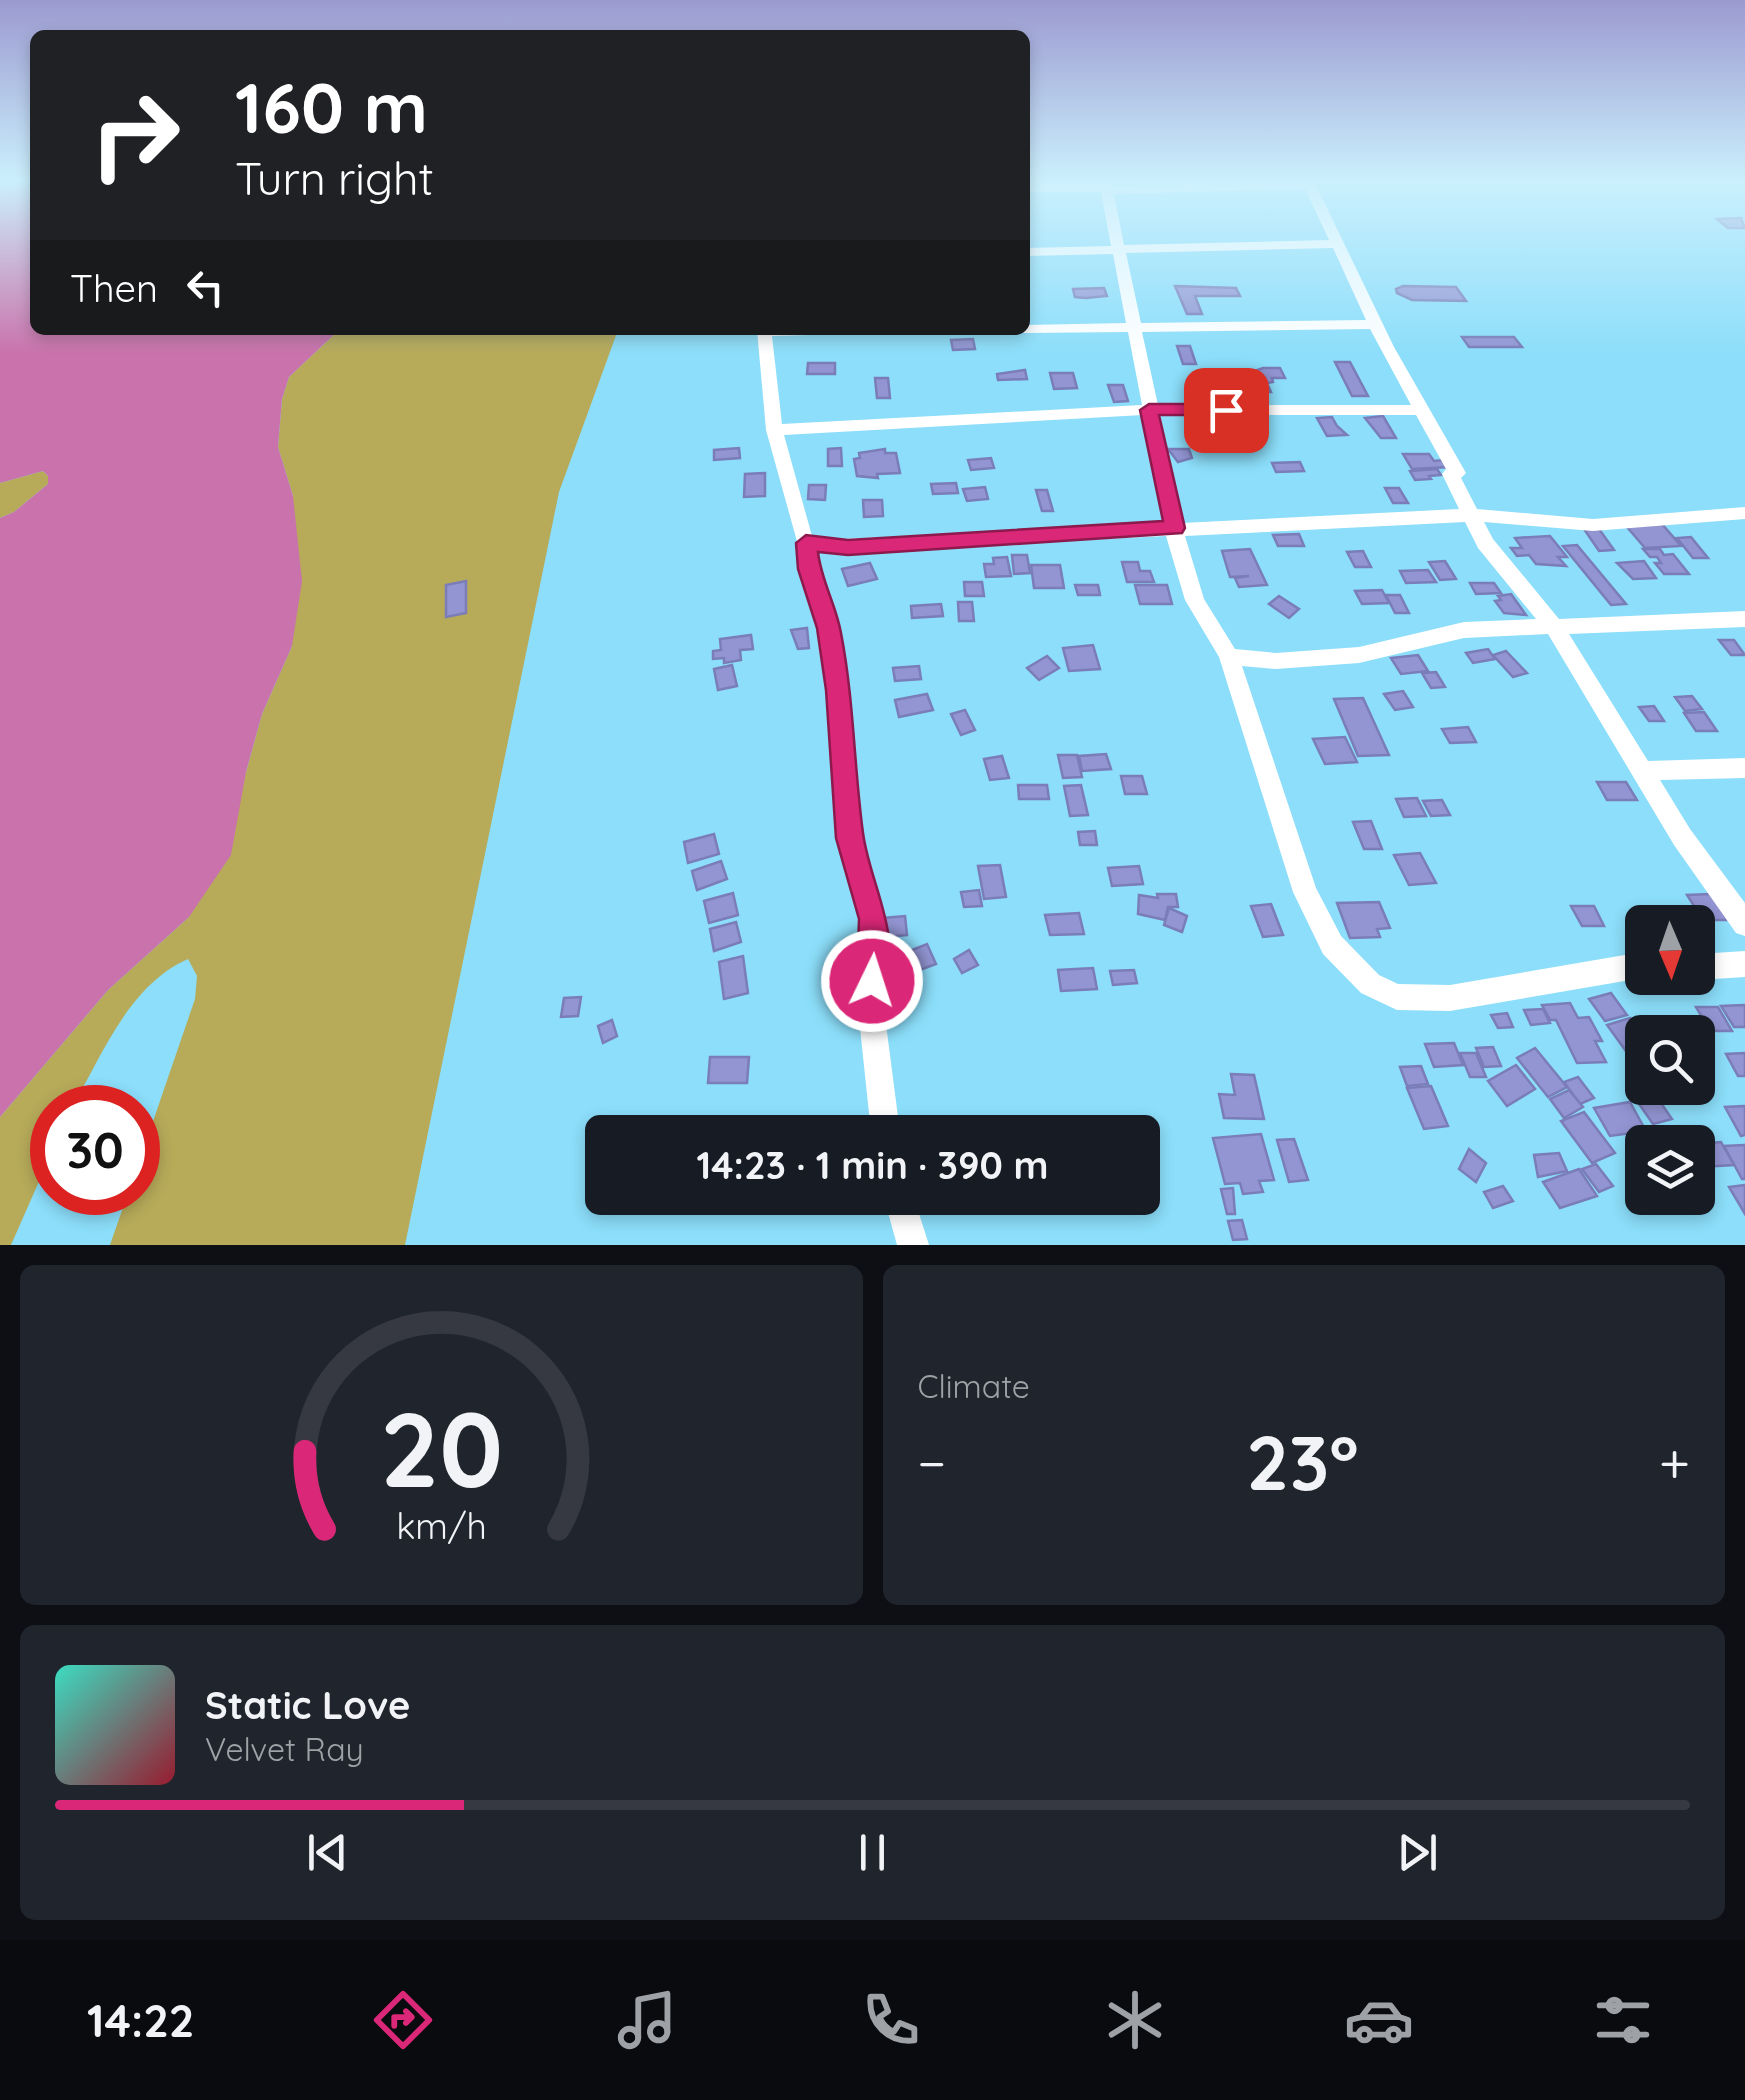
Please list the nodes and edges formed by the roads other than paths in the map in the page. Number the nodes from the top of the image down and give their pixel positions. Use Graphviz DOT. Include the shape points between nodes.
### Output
graph roads {
  1 [pos="1118,239"];
  2 [pos="1336,239"];
  3 [pos="1338,244"];
  4 [pos="1121,250"];
  5 [pos="1030,252"];
  6 [pos="1377,324"];
  7 [pos="1135,327"];
  8 [pos="1030,330"];
  9 [pos="764,335"];
  10 [pos="1149,410"];
  11 [pos="1418,410"];
  12 [pos="774,430"];
  13 [pos="1745,513"];
  14 [pos="1473,515"];
  15 [pos="1174,528"];
  16 [pos="806,543"];
  17 [pos="1745,619"];
  18 [pos="1554,627"];
  19 [pos="1230,656"];
  20 [pos="1745,768"];
  21 [pos="1643,771"];
  22 [pos="1745,924"];
  23 [pos="1745,964"];
  24 [pos="1715,965"];
  25 [pos="1625,968"];
  26 [pos="883,1115"];
  27 [pos="904,1215"];
  28 [pos="913,1245"];
  1 -- 4 [label="street"];
  2 -- 3 [label="street"];
  3 -- 4 [label="street"];
  3 -- 6 [label="street"];
  4 -- 5 [label="street"];
  4 -- 7 [label="street"];
  6 -- 7 [label="street"];
  6 -- 11 [label="street"];
  7 -- 8 [label="street"];
  7 -- 10 [label="street"];
  9 -- 12 [label="street"];
  10 -- 11 [label="street"];
  10 -- 12 [label="street"];
  10 -- 15 [label="street"];
  11 -- 14 [label="street"];
  12 -- 16 [label="street"];
  13 -- 14 [label="street" via="1593,525"];
  14 -- 15 [label="street"];
  14 -- 18 [label="street" via="1486,543"];
  15 -- 16 [label="street" via="848,548"];
  15 -- 19 [label="street" via="1195,600"];
  16 -- 26 [label="street" via="829,628 850,838 874,919 870,1009"];
  17 -- 18 [label="street"];
  18 -- 19 [label="street" via="1464,630 1359,655 1276,662"];
  18 -- 21 [label="street"];
  19 -- 25 [label="street" via="1305,892 1332,945 1370,984 1398,996 1450,998"];
  20 -- 21 [label="street"];
  21 -- 22 [label="street"];
  23 -- 24 [label="street"];
  27 -- 28 [label="street"];
}
